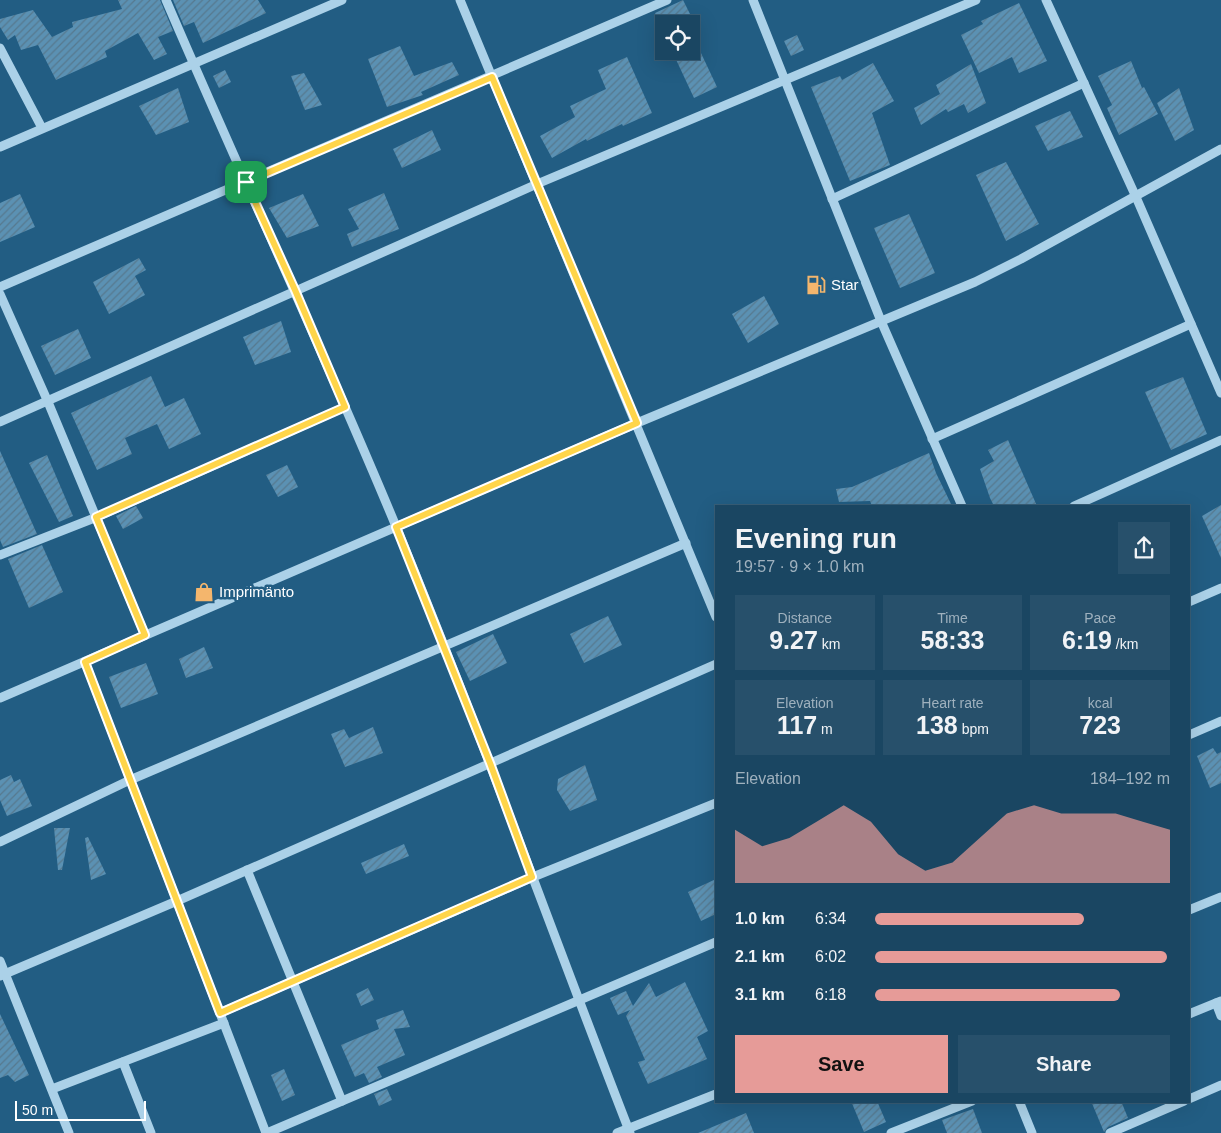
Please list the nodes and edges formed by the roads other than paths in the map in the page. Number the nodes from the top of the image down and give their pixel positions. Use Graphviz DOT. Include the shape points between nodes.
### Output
graph roads {
  1 [pos="166,0"];
  2 [pos="342,0"];
  3 [pos="460,0"];
  4 [pos="667,0"];
  5 [pos="753,0"];
  6 [pos="976,0"];
  7 [pos="1046,0"];
  8 [pos="0,48"];
  9 [pos="193,64"];
  10 [pos="492,77"];
  11 [pos="785,81"];
  12 [pos="1084,83"];
  13 [pos="42,128"];
  14 [pos="0,147"];
  15 [pos="1221,149"];
  16 [pos="246,182"];
  17 [pos="538,184"];
  18 [pos="1136,197"];
  19 [pos="832,199"];
  20 [pos="0,287"];
  21 [pos="295,290"];
  22 [pos="0,294"];
  23 [pos="881,321"];
  24 [pos="1191,324"];
  25 [pos="1221,393"];
  26 [pos="48,402"];
  27 [pos="345,407"];
  28 [pos="0,422"];
  29 [pos="637,423"];
  30 [pos="932,438"];
  31 [pos="1221,440"];
  32 [pos="1091,503"];
  33 [pos="962,505"];
  34 [pos="96,517"];
  35 [pos="396,527"];
  36 [pos="686,543"];
  37 [pos="0,555"];
  38 [pos="1221,588"];
  39 [pos="1190,602"];
  40 [pos="715,615"];
  41 [pos="145,635"];
  42 [pos="443,646"];
  43 [pos="85,662"];
  44 [pos="715,664"];
  45 [pos="0,698"];
  46 [pos="1221,721"];
  47 [pos="1190,736"];
  48 [pos="490,763"];
  49 [pos="130,780"];
  50 [pos="715,803"];
  51 [pos="0,842"];
  52 [pos="247,870"];
  53 [pos="532,877"];
  54 [pos="1221,897"];
  55 [pos="177,901"];
  56 [pos="1190,910"];
  57 [pos="715,942"];
  58 [pos="0,961"];
  59 [pos="3,974"];
  60 [pos="293,981"];
  61 [pos="578,999"];
  62 [pos="1219,1002"];
  63 [pos="220,1013"];
  64 [pos="1190,1014"];
  65 [pos="1221,1016"];
  66 [pos="224,1023"];
  67 [pos="123,1062"];
  68 [pos="1221,1085"];
  69 [pos="52,1090"];
  70 [pos="715,1094"];
  71 [pos="1190,1099"];
  72 [pos="342,1101"];
  73 [pos="967,1103"];
  74 [pos="1020,1103"];
  75 [pos="1179,1103"];
  76 [pos="629,1131"];
  77 [pos="70,1133"];
  78 [pos="151,1133"];
  79 [pos="266,1133"];
  80 [pos="617,1133"];
  81 [pos="891,1133"];
  82 [pos="1032,1133"];
  83 [pos="1110,1133"];
  1 -- 9 [label="street"];
  2 -- 9 [label="street"];
  3 -- 10 [label="street"];
  4 -- 10 [label="street"];
  5 -- 11 [label="street"];
  6 -- 11 [label="street"];
  7 -- 12 [label="street"];
  8 -- 13 [label="street"];
  9 -- 13 [label="street"];
  9 -- 16 [label="street"];
  10 -- 16 [label="street"];
  10 -- 17 [label="street"];
  11 -- 17 [label="street"];
  11 -- 19 [label="street"];
  12 -- 18 [label="street"];
  12 -- 19 [label="street"];
  13 -- 14 [label="street"];
  15 -- 18 [label="street"];
  16 -- 20 [label="street"];
  16 -- 21 [label="street"];
  17 -- 21 [label="street"];
  17 -- 29 [label="street"];
  18 -- 23 [label="street" via="998,271"];
  18 -- 24 [label="street"];
  19 -- 23 [label="street"];
  21 -- 26 [label="street"];
  21 -- 27 [label="street"];
  22 -- 26 [label="street"];
  23 -- 29 [label="street"];
  23 -- 30 [label="street"];
  24 -- 25 [label="street"];
  24 -- 30 [label="street"];
  26 -- 28 [label="street"];
  26 -- 34 [label="street"];
  27 -- 34 [label="street"];
  27 -- 35 [label="street"];
  29 -- 35 [label="street"];
  29 -- 36 [label="street"];
  30 -- 33 [label="street"];
  31 -- 32 [label="street"];
  34 -- 37 [label="street"];
  34 -- 41 [label="street"];
  35 -- 41 [label="street"];
  35 -- 42 [label="street"];
  36 -- 40 [label="street"];
  36 -- 42 [label="street"];
  38 -- 39 [label="street"];
  41 -- 43 [label="street"];
  42 -- 48 [label="street"];
  42 -- 49 [label="street"];
  43 -- 45 [label="street"];
  43 -- 49 [label="street"];
  44 -- 48 [label="street"];
  46 -- 47 [label="street"];
  48 -- 52 [label="street"];
  48 -- 53 [label="street"];
  49 -- 51 [label="street"];
  49 -- 55 [label="street"];
  50 -- 53 [label="street"];
  52 -- 55 [label="street"];
  52 -- 60 [label="street"];
  53 -- 60 [label="street"];
  53 -- 61 [label="street"];
  54 -- 56 [label="street"];
  55 -- 59 [label="street"];
  55 -- 63 [label="street"];
  57 -- 61 [label="street"];
  58 -- 59 [label="street"];
  59 -- 69 [label="street"];
  60 -- 63 [label="street"];
  60 -- 72 [label="street"];
  61 -- 72 [label="street"];
  61 -- 76 [label="street"];
  62 -- 64 [label="street"];
  62 -- 65 [label="street"];
  63 -- 66 [label="street"];
  66 -- 67 [label="street"];
  66 -- 79 [label="street"];
  67 -- 69 [label="street"];
  67 -- 78 [label="street"];
  68 -- 71 [label="street"];
  69 -- 77 [label="street"];
  70 -- 76 [label="street"];
  72 -- 79 [label="street"];
  73 -- 81 [label="street"];
  74 -- 82 [label="street"];
  75 -- 83 [label="street"];
  76 -- 80 [label="street"];
}
